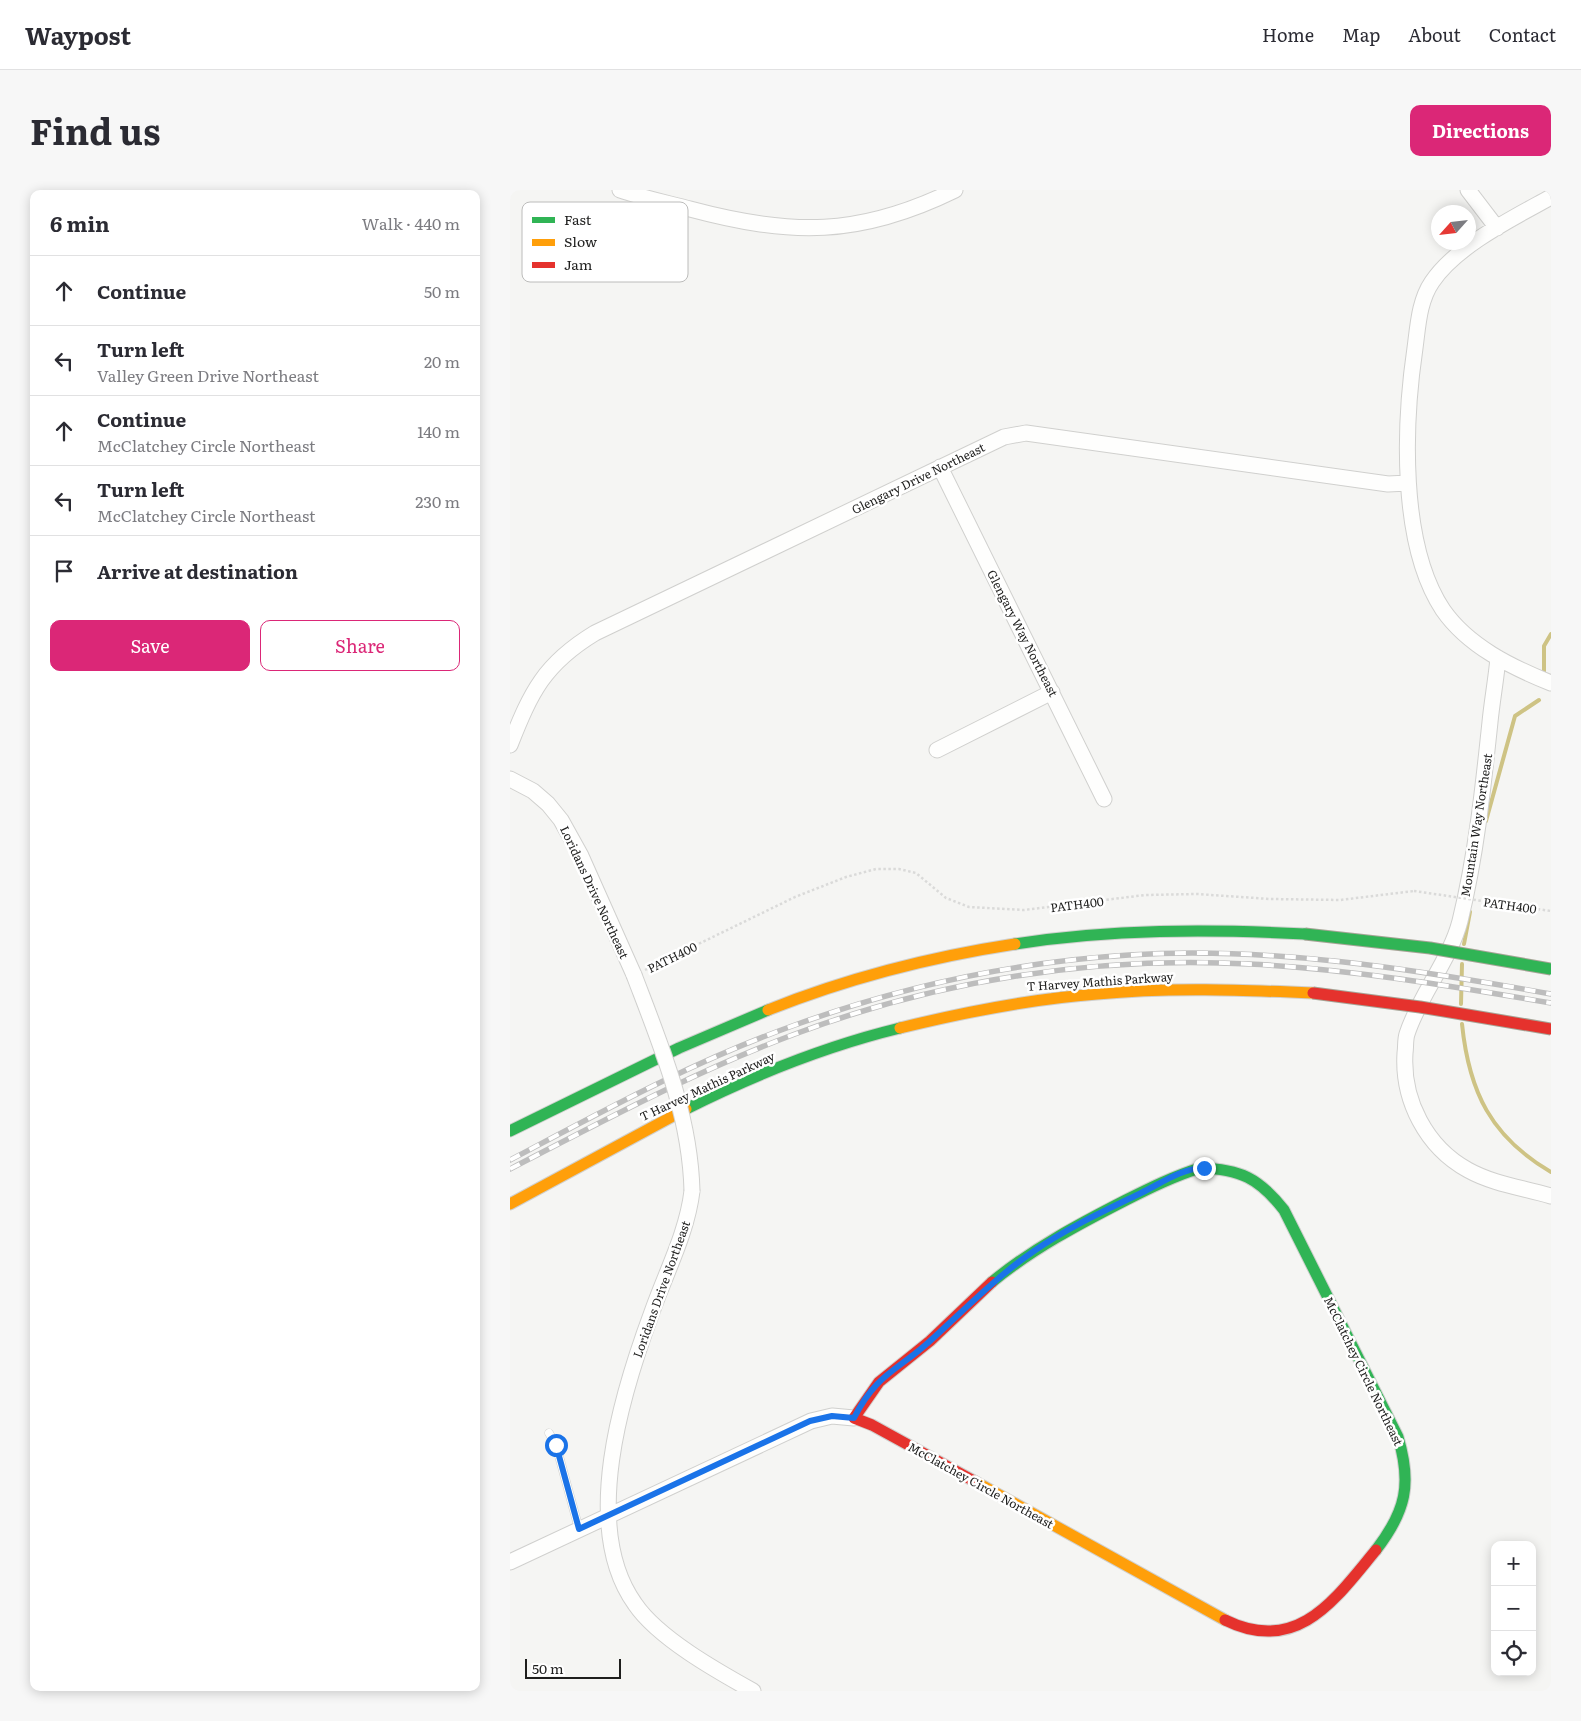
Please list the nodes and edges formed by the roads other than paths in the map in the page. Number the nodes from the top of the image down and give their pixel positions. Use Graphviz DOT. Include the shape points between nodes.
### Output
graph roads {
  1 [pos="620,190"];
  2 [pos="955,190"];
  3 [pos="1468,190"];
  4 [pos="1551,197"];
  5 [pos="665,202"];
  6 [pos="688,208"];
  7 [pos="1497,228"];
  8 [pos="940,467"];
  9 [pos="1408,482"];
  10 [pos="1498,658"];
  11 [pos="1551,683"];
  12 [pos="1052,692"];
  13 [pos="510,745"];
  14 [pos="937,750"];
  15 [pos="510,780"];
  16 [pos="1104,800"];
  17 [pos="1551,969"];
  18 [pos="1551,1029"];
  19 [pos="510,1130"];
  20 [pos="1551,1196"];
  21 [pos="510,1204"];
  22 [pos="854,1418"];
  23 [pos="549,1433"];
  24 [pos="606,1516"];
  25 [pos="579,1529"];
  26 [pos="510,1562"];
  27 [pos="753,1691"];
  1 -- 5 [label="street"];
  2 -- 6 [label="street" via="910,210 879,219 815,228 735,221"];
  3 -- 7 [label="street"];
  4 -- 7 [label="street"];
  7 -- 9 [label="street" via="1444,267 1422,302 1411,376"];
  8 -- 9 [label="street, Glengary Drive Northeast" via="1004,437 1026,433 1378,482"];
  8 -- 12 [label="street, Glengary Way Northeast"];
  8 -- 13 [label="street, Glengary Drive Northeast" via="575,645 553,663 534,688"];
  9 -- 10 [label="street" via="1419,556 1433,593 1459,628"];
  10 -- 11 [label="street"];
  10 -- 20 [label="street, Mountain Way Northeast" via="1468,888 1458,927 1407,1035 1404,1068 1418,1118 1450,1158 1489,1179"];
  12 -- 14 [label="street"];
  12 -- 16 [label="street, Glengary Way Northeast"];
  15 -- 24 [label="street, Loridans Drive Northeast, bridge" via="548,804 581,856 664,1052 681,1108 691,1164 692,1190 685,1226 652,1312 622,1406"];
  17 -- 19 [label="main road, bridge" via="1430,948 1241,930 1120,932 1014,942 899,966 785,1003 730,1024"];
  18 -- 21 [label="main road, T Harvey Mathis Parkway, bridge" via="1411,1005 1248,988 1124,990 1023,1000 914,1023 806,1057 753,1078 656,1124"];
  22 -- 22 [label="main road, McClatchey Circle Northeast" via="1228,1620 1256,1630 1295,1626 1327,1608 1388,1537 1400,1515 1406,1490 1405,1461 1398,1437 1284,1210 1258,1181 1223,1168 1200,1168 1179,1174 1081,1222 1034,1251 880,1379 864,1397"];
  22 -- 24 [label="street, McClatchey Circle Northeast" via="832,1416 810,1421"];
  23 -- 25 [label="lane" via="556,1445"];
  24 -- 25 [label="street, McClatchey Circle Northeast"];
  24 -- 27 [label="street, Loridans Drive Northeast" via="615,1562 635,1604 667,1636"];
  25 -- 26 [label="street, McClatchey Circle Northeast"];
}
